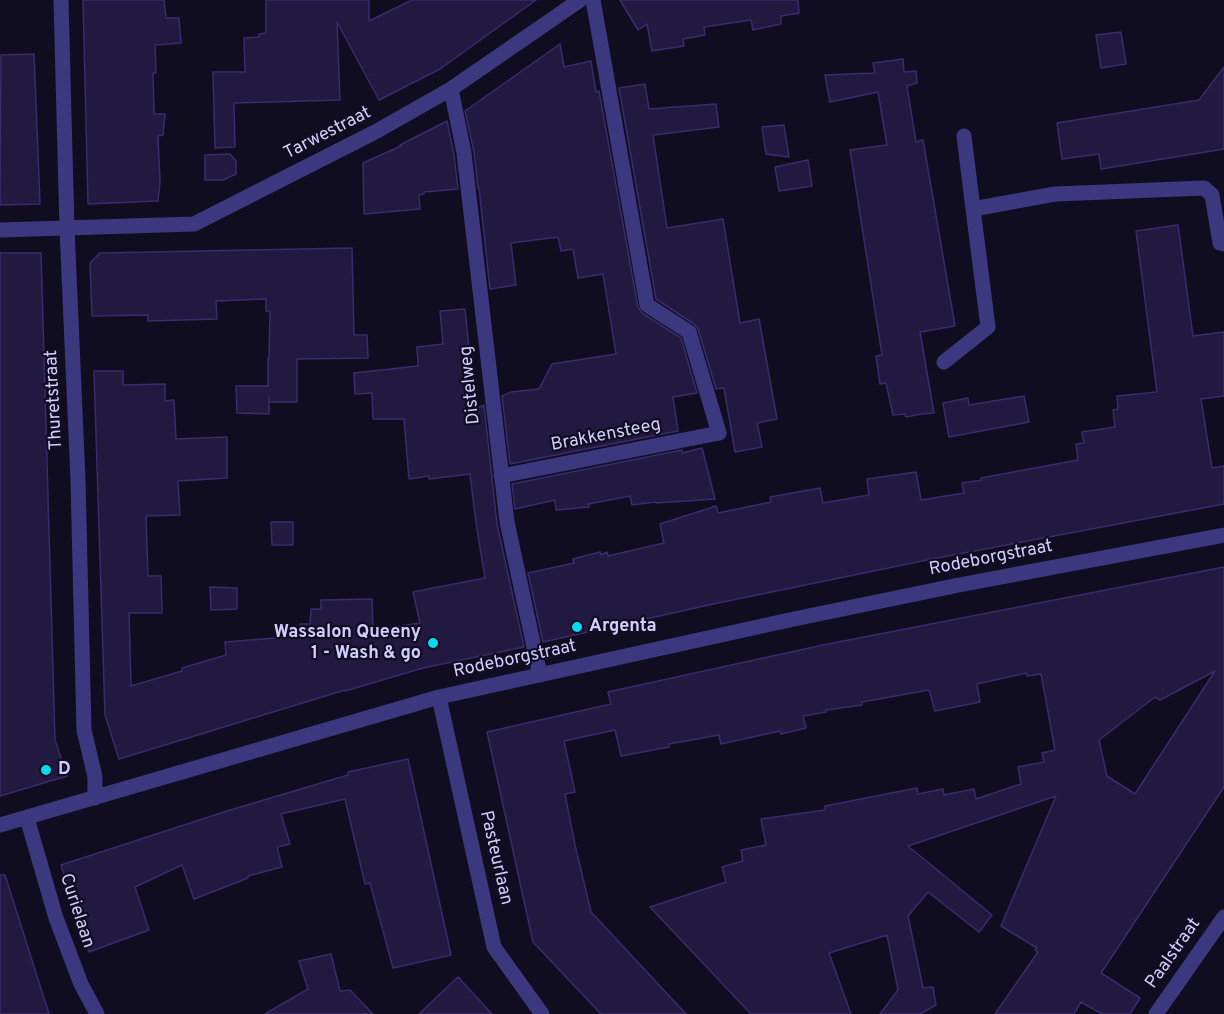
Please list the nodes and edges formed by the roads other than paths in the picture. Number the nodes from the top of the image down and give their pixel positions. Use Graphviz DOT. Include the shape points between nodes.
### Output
graph roads {
  1 [pos="61,0"];
  2 [pos="580,0"];
  3 [pos="593,0"];
  4 [pos="452,89"];
  5 [pos="964,136"];
  6 [pos="973,209"];
  7 [pos="67,229"];
  8 [pos="0,230"];
  9 [pos="1224,244"];
  10 [pos="944,362"];
  11 [pos="501,476"];
  12 [pos="1224,536"];
  13 [pos="540,675"];
  14 [pos="439,697"];
  15 [pos="95,798"];
  16 [pos="27,818"];
  17 [pos="0,825"];
  18 [pos="1224,917"];
  19 [pos="97,1014"];
  20 [pos="543,1014"];
  21 [pos="1156,1014"];
  1 -- 7 [label="street, Thuretstraat"];
  2 -- 4 [label="street, Tarwestraat"];
  3 -- 11 [label="street, Brakkensteeg" via="647,305 689,332 719,433"];
  4 -- 7 [label="street, Tarwestraat" via="194,224"];
  4 -- 11 [label="street, Distelweg" via="464,153"];
  5 -- 6 [label="street"];
  6 -- 9 [label="street" via="1055,194 1204,188 1212,195 1220,243"];
  6 -- 10 [label="street" via="988,327"];
  7 -- 8 [label="street, Tarwestraat"];
  7 -- 15 [label="street, Thuretstraat" via="84,730 95,777"];
  11 -- 13 [label="street, Distelweg"];
  12 -- 13 [label="street, Rodeborgstraat" via="948,587"];
  13 -- 14 [label="street, Rodeborgstraat"];
  14 -- 15 [label="street, Rodeborgstraat"];
  14 -- 20 [label="street, Pasteurlaan" via="494,947"];
  15 -- 16 [label="street, Rodeborgstraat"];
  16 -- 17 [label="street, Rodeborgstraat"];
  16 -- 19 [label="street, Curielaan" via="56,918"];
  18 -- 21 [label="street, Paalstraat"];
}
